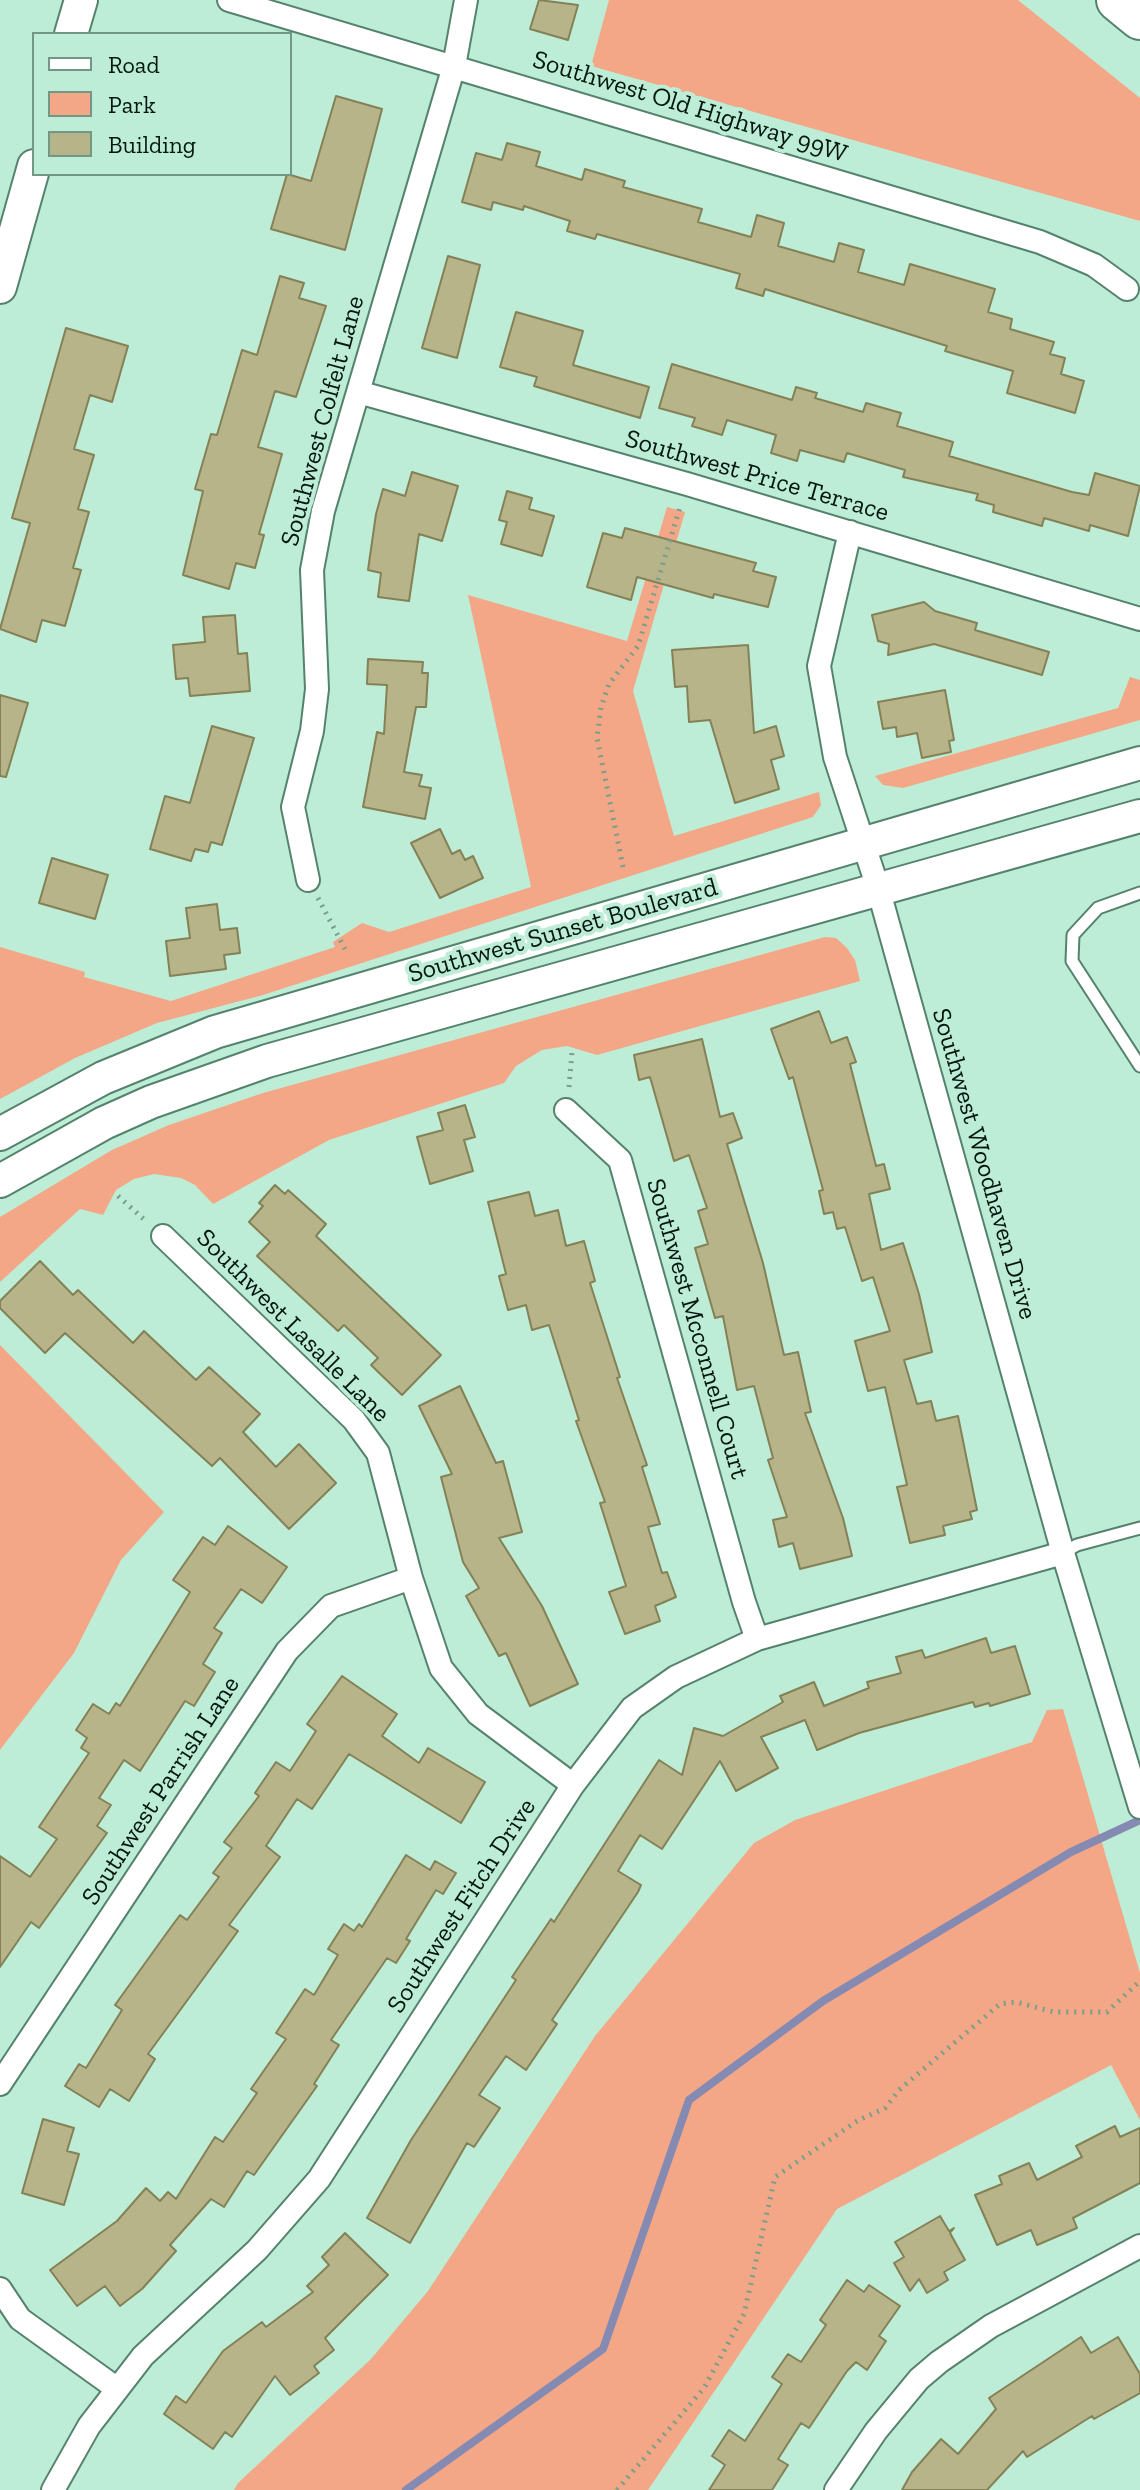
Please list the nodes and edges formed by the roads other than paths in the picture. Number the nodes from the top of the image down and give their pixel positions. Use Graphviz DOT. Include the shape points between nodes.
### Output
graph roads {
  1 [pos="81,0"];
  2 [pos="229,0"];
  3 [pos="466,0"];
  4 [pos="1118,0"];
  5 [pos="1140,18"];
  6 [pos="72,32"];
  7 [pos="454,66"];
  8 [pos="32,173"];
  9 [pos="0,287"];
  10 [pos="1127,289"];
  11 [pos="358,392"];
  12 [pos="850,532"];
  13 [pos="1140,619"];
  14 [pos="1140,763"];
  15 [pos="1140,816"];
  16 [pos="863,844"];
  17 [pos="308,880"];
  18 [pos="878,888"];
  19 [pos="1140,893"];
  20 [pos="1140,1066"];
  21 [pos="566,1110"];
  22 [pos="0,1134"];
  23 [pos="0,1181"];
  24 [pos="163,1236"];
  25 [pos="1140,1528"];
  26 [pos="1063,1553"];
  27 [pos="411,1578"];
  28 [pos="757,1639"];
  29 [pos="573,1785"];
  30 [pos="1140,1807"];
  31 [pos="0,2084"];
  32 [pos="1140,2246"];
  33 [pos="0,2289"];
  34 [pos="116,2388"];
  35 [pos="53,2490"];
  36 [pos="836,2490"];
  1 -- 6 [label="main road"];
  2 -- 7 [label="street, Southwest Old Highway 99W"];
  3 -- 7 [label="street, Southwest Colfelt Lane"];
  4 -- 5 [label="highway"];
  7 -- 10 [label="street, Southwest Old Highway 99W" via="1040,242 1094,265"];
  7 -- 11 [label="street, Southwest Colfelt Lane"];
  8 -- 9 [label="main road"];
  11 -- 12 [label="street, Southwest Price Terrace"];
  11 -- 17 [label="street, Southwest Colfelt Lane" via="323,511 312,570 317,689 293,807"];
  12 -- 13 [label="street, Southwest Price Terrace"];
  12 -- 16 [label="street, Southwest Woodhaven Drive" via="819,666 835,757"];
  14 -- 16 [label="main road, Southwest Sunset Boulevard"];
  15 -- 18 [label="main road, Southwest Sunset Boulevard"];
  16 -- 18 [label="street, Southwest Woodhaven Drive"];
  16 -- 22 [label="main road, Southwest Sunset Boulevard" via="215,1032 103,1078"];
  18 -- 23 [label="main road, Southwest Sunset Boulevard" via="222,1076 104,1123"];
  18 -- 26 [label="street, Southwest Woodhaven Drive"];
  19 -- 20 [label="lane" via="1098,908 1073,935 1072,961"];
  21 -- 28 [label="street, Southwest Mcconnell Court" via="620,1160"];
  24 -- 27 [label="street, Southwest Lasalle Lane" via="362,1431 378,1453"];
  25 -- 26 [label="lane"];
  26 -- 28 [label="street, Southwest Fitch Drive"];
  26 -- 30 [label="street, Southwest Woodhaven Drive"];
  27 -- 29 [label="street, Southwest Lasalle Lane" via="441,1668 478,1714"];
  27 -- 31 [label="street, Southwest Parrish Lane" via="331,1606 287,1651"];
  28 -- 29 [label="street, Southwest Fitch Drive" via="676,1677 632,1708"];
  29 -- 34 [label="street, Southwest Fitch Drive" via="319,2179 257,2250"];
  32 -- 36 [label="street" via="991,2326 939,2362 891,2413"];
  33 -- 34 [label="street" via="20,2319"];
  34 -- 35 [label="street, Southwest Fitch Drive"];
}
